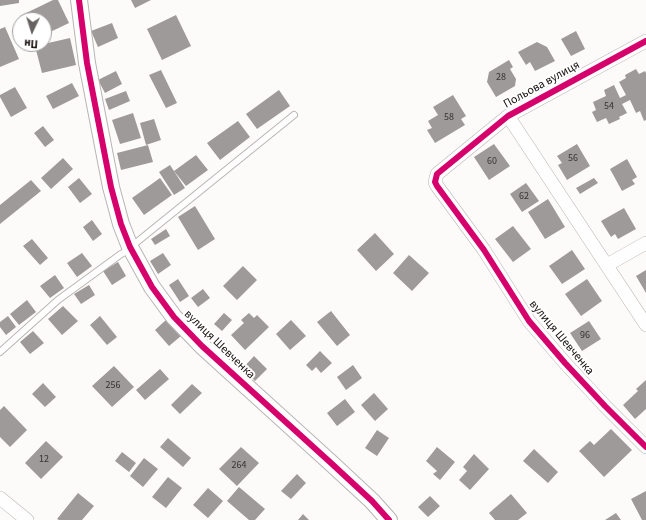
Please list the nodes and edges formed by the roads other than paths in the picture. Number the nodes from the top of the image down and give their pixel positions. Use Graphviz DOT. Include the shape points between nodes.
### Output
graph roads {
  1 [pos="79,0"];
  2 [pos="646,41"];
  3 [pos="294,115"];
  4 [pos="508,116"];
  5 [pos="437,174"];
  6 [pos="646,243"];
  7 [pos="131,248"];
  8 [pos="607,265"];
  9 [pos="646,325"];
  10 [pos="0,352"];
  11 [pos="646,447"];
  12 [pos="0,498"];
  13 [pos="27,520"];
  14 [pos="389,520"];
  1 -- 7 [label="street, вулиця Шевченка" via="87,63 111,187 121,224"];
  2 -- 4 [label="street, Польова вулиця"];
  3 -- 7 [label="lane"];
  4 -- 5 [label="street, Польова вулиця"];
  4 -- 8 [label="street, Польова вулиця"];
  5 -- 11 [label="street, вулиця Шевченка" via="437,186 484,250 529,321 570,369"];
  6 -- 8 [label="street"];
  7 -- 10 [label="lane" via="58,300"];
  7 -- 14 [label="street, вулиця Шевченка" via="152,287 174,317 202,346 372,501"];
  8 -- 9 [label="street, Польова вулиця"];
  12 -- 13 [label="street"];
}
